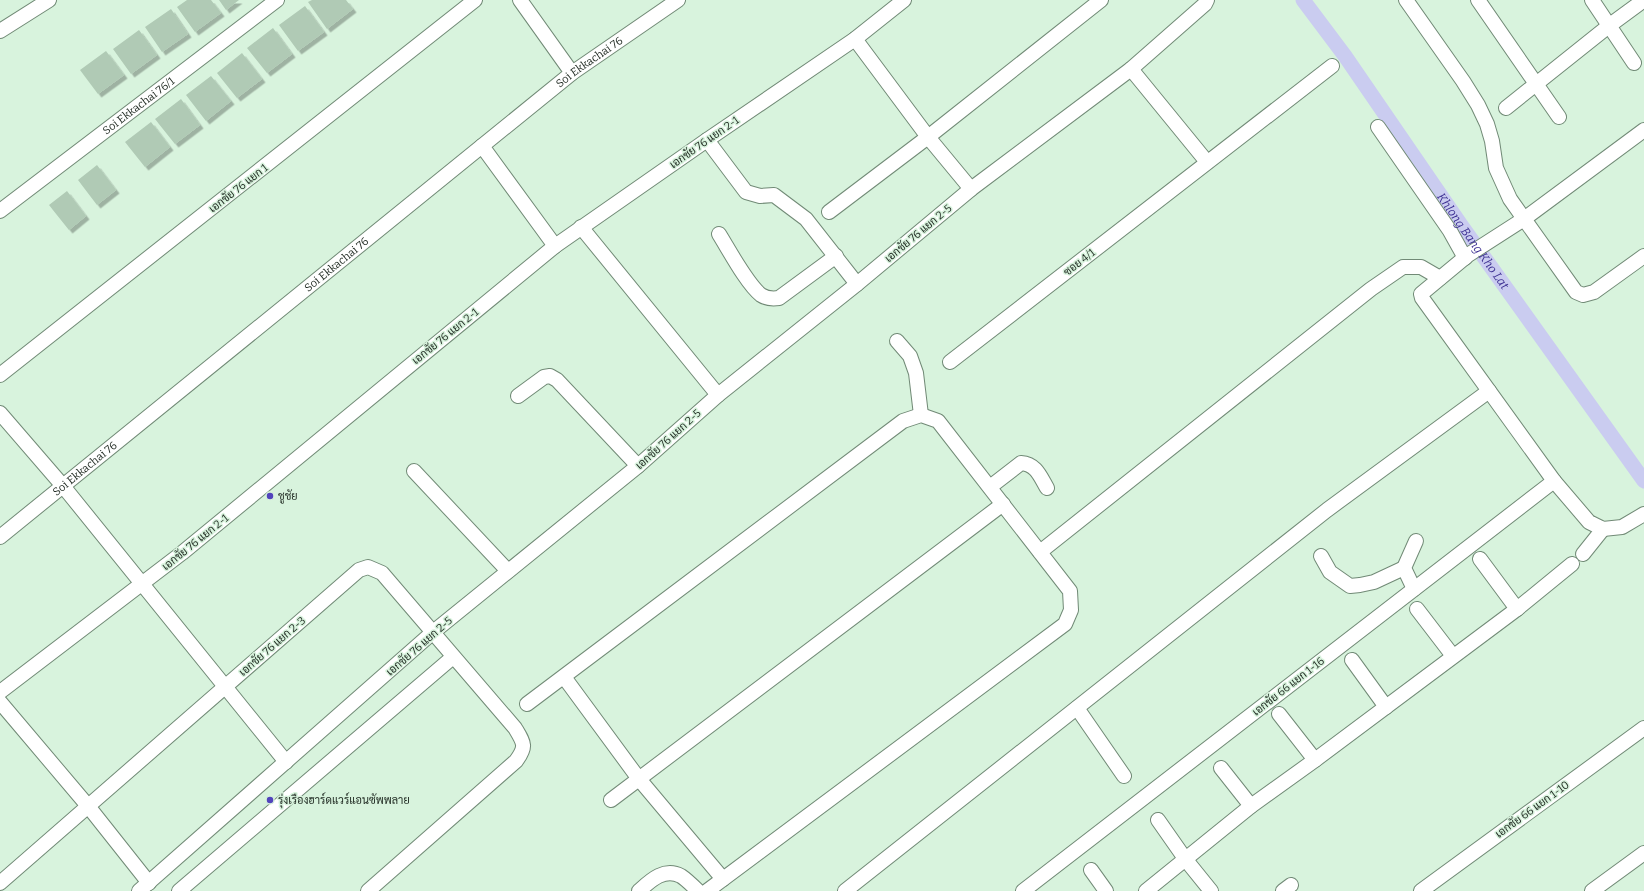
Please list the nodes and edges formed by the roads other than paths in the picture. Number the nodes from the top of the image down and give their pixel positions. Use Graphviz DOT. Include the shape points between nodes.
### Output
graph roads {
  1 [pos="49,0"];
  2 [pos="277,0"];
  3 [pos="475,0"];
  4 [pos="520,0"];
  5 [pos="678,0"];
  6 [pos="904,0"];
  7 [pos="1101,0"];
  8 [pos="1406,0"];
  9 [pos="1478,0"];
  10 [pos="1592,0"];
  11 [pos="1644,0"];
  12 [pos="1204,1"];
  13 [pos="1610,25"];
  14 [pos="0,31"];
  15 [pos="855,39"];
  16 [pos="1634,62"];
  17 [pos="1332,66"];
  18 [pos="1131,69"];
  19 [pos="572,73"];
  20 [pos="1536,83"];
  21 [pos="1506,108"];
  22 [pos="1559,117"];
  23 [pos="1378,127"];
  24 [pos="1644,130"];
  25 [pos="928,137"];
  26 [pos="707,140"];
  27 [pos="482,146"];
  28 [pos="1207,162"];
  29 [pos="971,189"];
  30 [pos="0,211"];
  31 [pos="829,212"];
  32 [pos="1524,219"];
  33 [pos="581,227"];
  34 [pos="719,234"];
  35 [pos="555,246"];
  36 [pos="836,256"];
  37 [pos="1644,256"];
  38 [pos="1466,257"];
  39 [pos="1440,278"];
  40 [pos="858,284"];
  41 [pos="897,341"];
  42 [pos="950,362"];
  43 [pos="0,375"];
  44 [pos="1489,391"];
  45 [pos="718,395"];
  46 [pos="518,396"];
  47 [pos="0,413"];
  48 [pos="921,415"];
  49 [pos="638,466"];
  50 [pos="414,471"];
  51 [pos="1554,481"];
  52 [pos="63,486"];
  53 [pos="990,488"];
  54 [pos="1046,488"];
  55 [pos="1003,504"];
  56 [pos="1644,514"];
  57 [pos="1603,529"];
  58 [pos="0,537"];
  59 [pos="1416,541"];
  60 [pos="1040,552"];
  61 [pos="1583,554"];
  62 [pos="1321,556"];
  63 [pos="1480,559"];
  64 [pos="1572,564"];
  65 [pos="1404,568"];
  66 [pos="508,571"];
  67 [pos="142,585"];
  68 [pos="1414,589"];
  69 [pos="1518,608"];
  70 [pos="1416,609"];
  71 [pos="432,633"];
  72 [pos="1453,656"];
  73 [pos="453,657"];
  74 [pos="1352,660"];
  75 [pos="564,677"];
  76 [pos="226,686"];
  77 [pos="0,692"];
  78 [pos="0,702"];
  79 [pos="527,704"];
  80 [pos="1386,707"];
  81 [pos="1077,708"];
  82 [pos="1280,714"];
  83 [pos="1644,728"];
  84 [pos="1315,760"];
  85 [pos="286,762"];
  86 [pos="1221,768"];
  87 [pos="1124,776"];
  88 [pos="639,779"];
  89 [pos="611,800"];
  90 [pos="88,806"];
  91 [pos="1251,806"];
  92 [pos="1158,820"];
  93 [pos="1644,853"];
  94 [pos="1186,860"];
  95 [pos="1091,870"];
  96 [pos="723,880"];
  97 [pos="0,883"];
  98 [pos="144,887"];
  99 [pos="179,891"];
  100 [pos="368,891"];
  101 [pos="639,891"];
  102 [pos="698,891"];
  103 [pos="707,891"];
  104 [pos="845,891"];
  105 [pos="1023,891"];
  106 [pos="1106,891"];
  107 [pos="1146,891"];
  108 [pos="1211,891"];
  109 [pos="1420,891"];
  110 [pos="1592,891"];
  1 -- 14 [label="street"];
  2 -- 30 [label="street, Soi Ekkachai 76/1"];
  3 -- 43 [label="street, เอกชัย 76 แยก 1"];
  4 -- 19 [label="street"];
  5 -- 19 [label="street, Soi Ekkachai 76"];
  6 -- 15 [label="street, เอกชัย 76 แยก 2-1"];
  7 -- 25 [label="street"];
  8 -- 32 [label="street" via="1478,105 1487,124 1496,168 1503,187"];
  9 -- 20 [label="street"];
  10 -- 13 [label="street"];
  11 -- 13 [label="street"];
  12 -- 18 [label="street, เอกชัย 76 แยก 2-5"];
  13 -- 16 [label="street"];
  13 -- 20 [label="street"];
  15 -- 25 [label="street"];
  15 -- 26 [label="street, เอกชัย 76 แยก 2-1"];
  17 -- 28 [label="street, ซอย 4/1"];
  18 -- 28 [label="street"];
  18 -- 29 [label="street, เอกชัย 76 แยก 2-5"];
  19 -- 27 [label="street, Soi Ekkachai 76"];
  20 -- 21 [label="street"];
  20 -- 22 [label="street"];
  23 -- 38 [label="street"];
  24 -- 32 [label="street"];
  25 -- 29 [label="street"];
  25 -- 31 [label="street"];
  26 -- 33 [label="street, เอกชัย 76 แยก 2-1"];
  26 -- 36 [label="street" via="746,192 760,196 774,195 785,202 806,218"];
  27 -- 35 [label="street"];
  27 -- 52 [label="street, Soi Ekkachai 76"];
  28 -- 42 [label="street, ซอย 4/1"];
  29 -- 40 [label="street, เอกชัย 76 แยก 2-5"];
  32 -- 37 [label="street" via="1576,292 1583,295 1594,292"];
  32 -- 38 [label="street"];
  33 -- 35 [label="street, เอกชัย 76 แยก 2-1"];
  33 -- 45 [label="street"];
  34 -- 36 [label="street" via="752,286 768,299 779,298"];
  35 -- 67 [label="street, เอกชัย 76 แยก 2-1"];
  36 -- 40 [label="street"];
  38 -- 39 [label="street"];
  39 -- 44 [label="street" via="1423,292 1422,298"];
  39 -- 60 [label="street" via="1421,267 1403,267 1371,289"];
  40 -- 45 [label="street, เอกชัย 76 แยก 2-5"];
  41 -- 48 [label="street" via="910,356 916,373"];
  44 -- 51 [label="street"];
  44 -- 81 [label="street" via="1327,510"];
  45 -- 49 [label="street, เอกชัย 76 แยก 2-5"];
  46 -- 49 [label="street" via="544,377 550,376 557,380"];
  47 -- 52 [label="street"];
  48 -- 53 [label="street" via="938,421"];
  48 -- 75 [label="street" via="903,421"];
  49 -- 66 [label="street, เอกชัย 76 แยก 2-5"];
  50 -- 66 [label="street"];
  51 -- 57 [label="street" via="1589,522"];
  51 -- 68 [label="street, เอกชัย 66 แยก 1-16"];
  52 -- 58 [label="street, Soi Ekkachai 76"];
  52 -- 67 [label="street"];
  53 -- 54 [label="street" via="1021,463 1028,463 1038,471"];
  53 -- 55 [label="street"];
  55 -- 60 [label="street"];
  55 -- 88 [label="street"];
  56 -- 57 [label="street" via="1622,527"];
  57 -- 61 [label="street"];
  59 -- 65 [label="street"];
  60 -- 96 [label="street" via="1070,591 1071,610 1065,624"];
  62 -- 65 [label="street" via="1330,572 1350,586 1374,582"];
  63 -- 69 [label="street"];
  64 -- 69 [label="street"];
  65 -- 68 [label="street"];
  66 -- 71 [label="street, เอกชัย 76 แยก 2-5"];
  67 -- 76 [label="street"];
  67 -- 77 [label="street, เอกชัย 76 แยก 2-1"];
  68 -- 105 [label="street, เอกชัย 66 แยก 1-16"];
  69 -- 72 [label="street"];
  70 -- 72 [label="street"];
  71 -- 73 [label="street, เอกชัย 76 แยก 2-3"];
  71 -- 76 [label="street, เอกชัย 76 แยก 2-3" via="382,573 368,567 359,570"];
  71 -- 85 [label="street, เอกชัย 76 แยก 2-5"];
  72 -- 80 [label="street"];
  73 -- 99 [label="street"];
  73 -- 100 [label="street, เอกชัย 76 แยก 2-3" via="516,728 524,742 523,751 516,761"];
  74 -- 80 [label="street"];
  75 -- 79 [label="street"];
  75 -- 88 [label="street"];
  76 -- 85 [label="street"];
  76 -- 90 [label="street, เอกชัย 76 แยก 2-3"];
  78 -- 90 [label="street"];
  80 -- 84 [label="street"];
  81 -- 87 [label="street"];
  81 -- 104 [label="street"];
  82 -- 84 [label="street"];
  83 -- 109 [label="street, เอกชัย 66 แยก 1-10"];
  84 -- 91 [label="street"];
  85 -- 98 [label="street, เอกชัย 76 แยก 2-5"];
  86 -- 91 [label="street"];
  88 -- 89 [label="street"];
  88 -- 96 [label="street"];
  90 -- 97 [label="street, เอกชัย 76 แยก 2-3"];
  90 -- 98 [label="street"];
  91 -- 94 [label="street"];
  92 -- 94 [label="street"];
  93 -- 110 [label="street"];
  94 -- 107 [label="street"];
  94 -- 108 [label="street"];
  95 -- 106 [label="street"];
  96 -- 103 [label="street"];
  101 -- 102 [label="street" via="657,876 669,874 680,876"];
}
